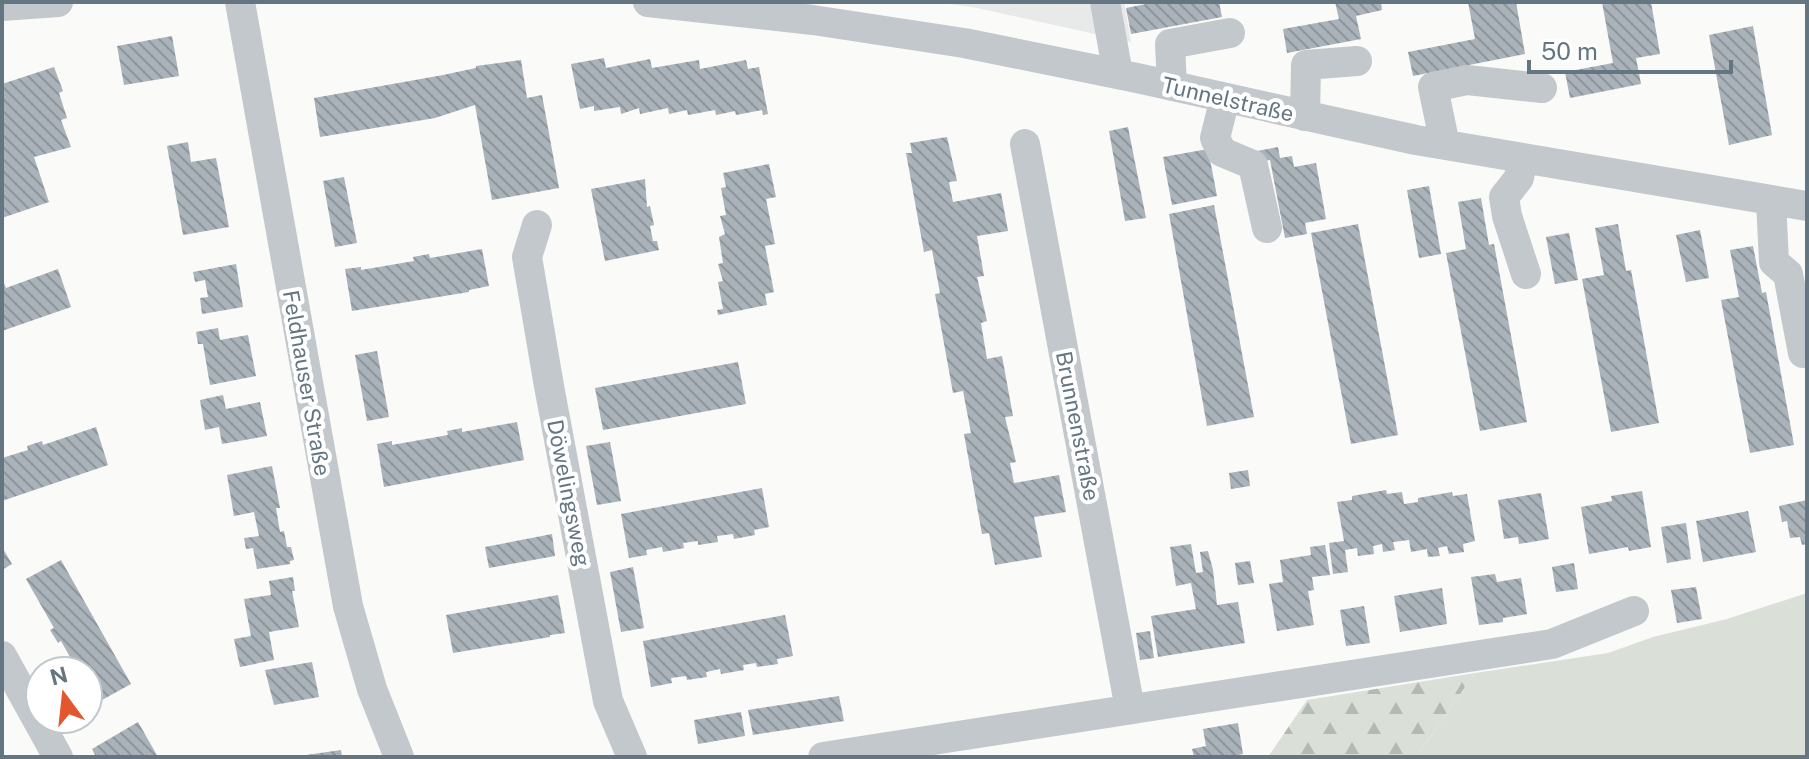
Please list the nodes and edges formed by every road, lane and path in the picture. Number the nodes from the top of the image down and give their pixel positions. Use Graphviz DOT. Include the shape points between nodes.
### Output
graph roads {
  1 [pos="58,2"];
  2 [pos="240,2"];
  3 [pos="648,2"];
  4 [pos="1105,2"];
  5 [pos="2,6"];
  6 [pos="1230,33"];
  7 [pos="1357,61"];
  8 [pos="1118,74"];
  9 [pos="1172,86"];
  10 [pos="1542,88"];
  11 [pos="1225,98"];
  12 [pos="1305,116"];
  13 [pos="1025,144"];
  14 [pos="1445,145"];
  15 [pos="1522,159"];
  16 [pos="1771,201"];
  17 [pos="1807,206"];
  18 [pos="537,225"];
  19 [pos="1267,228"];
  20 [pos="1526,274"];
  21 [pos="1803,353"];
  22 [pos="1634,611"];
  23 [pos="2,656"];
  24 [pos="1130,709"];
  25 [pos="58,757"];
  26 [pos="399,757"];
  27 [pos="632,757"];
  28 [pos="823,757"];
  1 -- 5 [label="street"];
  2 -- 26 [label="street, Feldhauser Straße" via="348,606"];
  3 -- 8 [label="street, Tunnelstraße" via="964,43"];
  4 -- 8 [label="street"];
  6 -- 9 [label="street" via="1170,44"];
  7 -- 12 [label="street" via="1306,65"];
  8 -- 9 [label="street, Tunnelstraße"];
  9 -- 11 [label="street, Tunnelstraße"];
  10 -- 14 [label="street" via="1467,80 1433,87"];
  11 -- 12 [label="street, Tunnelstraße"];
  11 -- 19 [label="street" via="1215,138 1222,152 1253,165"];
  12 -- 14 [label="street, Tunnelstraße"];
  13 -- 24 [label="street, Brunnenstraße"];
  14 -- 15 [label="street, Tunnelstraße"];
  15 -- 16 [label="street, Tunnelstraße"];
  15 -- 20 [label="street" via="1519,178 1504,197"];
  16 -- 17 [label="street, Tunnelstraße"];
  16 -- 21 [label="street" via="1774,262 1788,274"];
  18 -- 27 [label="street, Döwelingsweg" via="527,257 549,386 608,701"];
  22 -- 24 [label="street" via="1552,644"];
  23 -- 25 [label="street"];
  24 -- 28 [label="street"];
}
